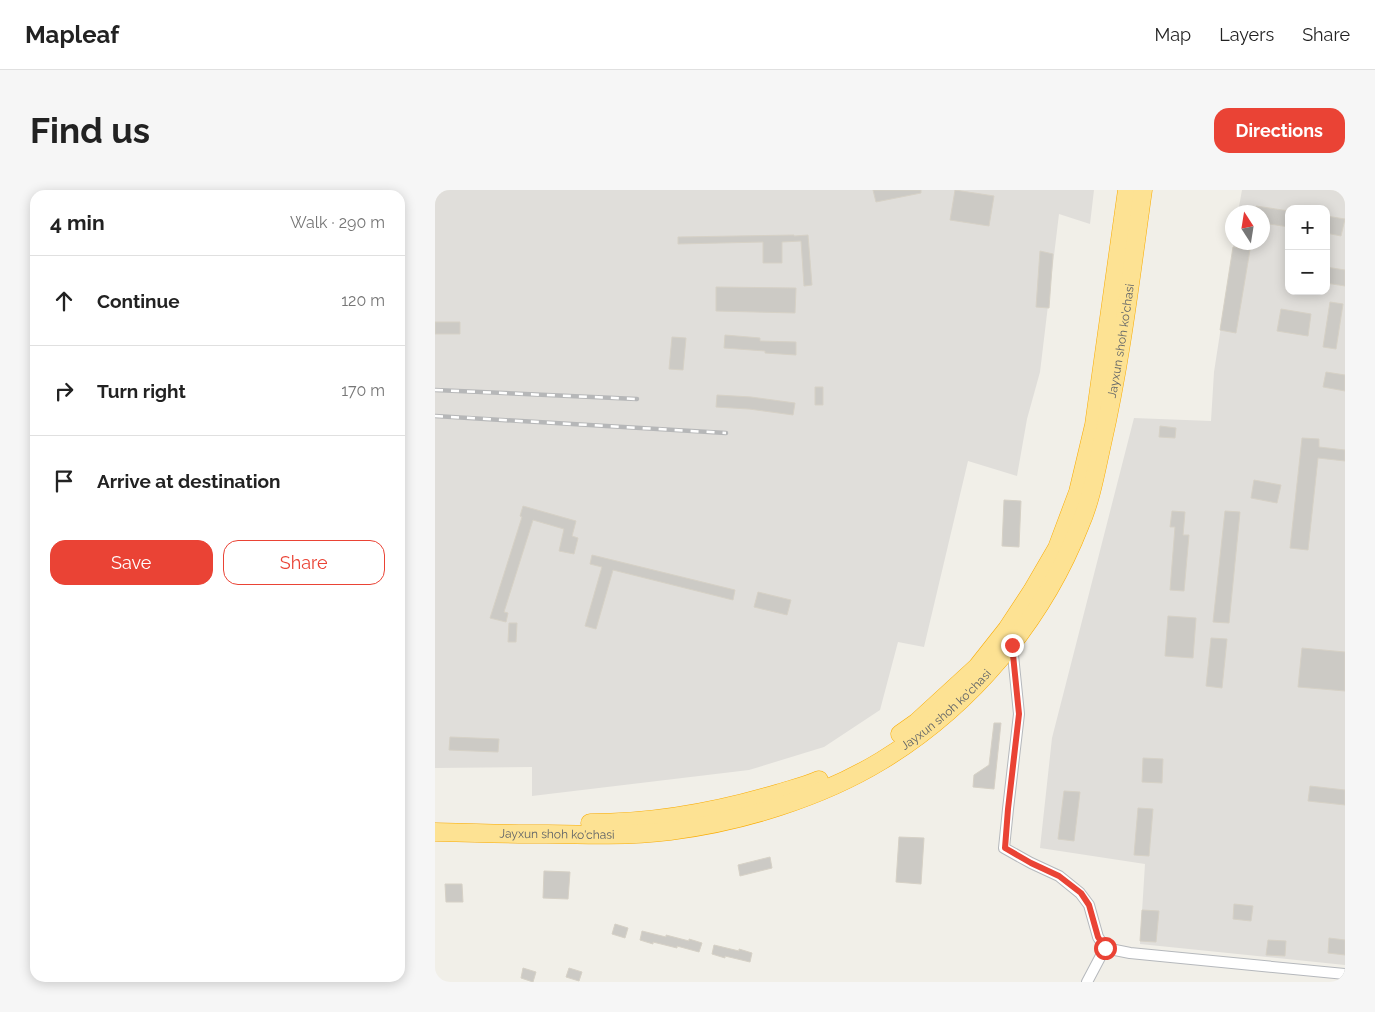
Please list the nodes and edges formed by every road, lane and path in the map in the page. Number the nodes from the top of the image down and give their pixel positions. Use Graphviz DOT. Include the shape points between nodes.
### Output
graph roads {
  1 [pos="1127,190"];
  2 [pos="1143,190"];
  3 [pos="1012,645"];
  4 [pos="435,821"];
  5 [pos="435,832"];
  6 [pos="1105,948"];
  7 [pos="1345,974"];
  8 [pos="1087,982"];
  1 -- 4 [label="highway, Jayxun shoh ko'chasi" via="1094,425 1078,492 1057,548 1007,629 977,667 937,704 917,722 858,761 812,783 755,800 657,819 605,823"];
  2 -- 3 [label="highway, Jayxun shoh ko'chasi" via="1119,358 1093,484 1081,524 1060,569"];
  3 -- 5 [label="highway, Jayxun shoh ko'chasi" via="929,729 862,772 793,803 700,826 623,835"];
  3 -- 6 [label="street" via="1019,714 1005,848 1059,876 1081,893 1089,905 1098,937"];
  6 -- 7 [label="street"];
  6 -- 8 [label="street"];
}
